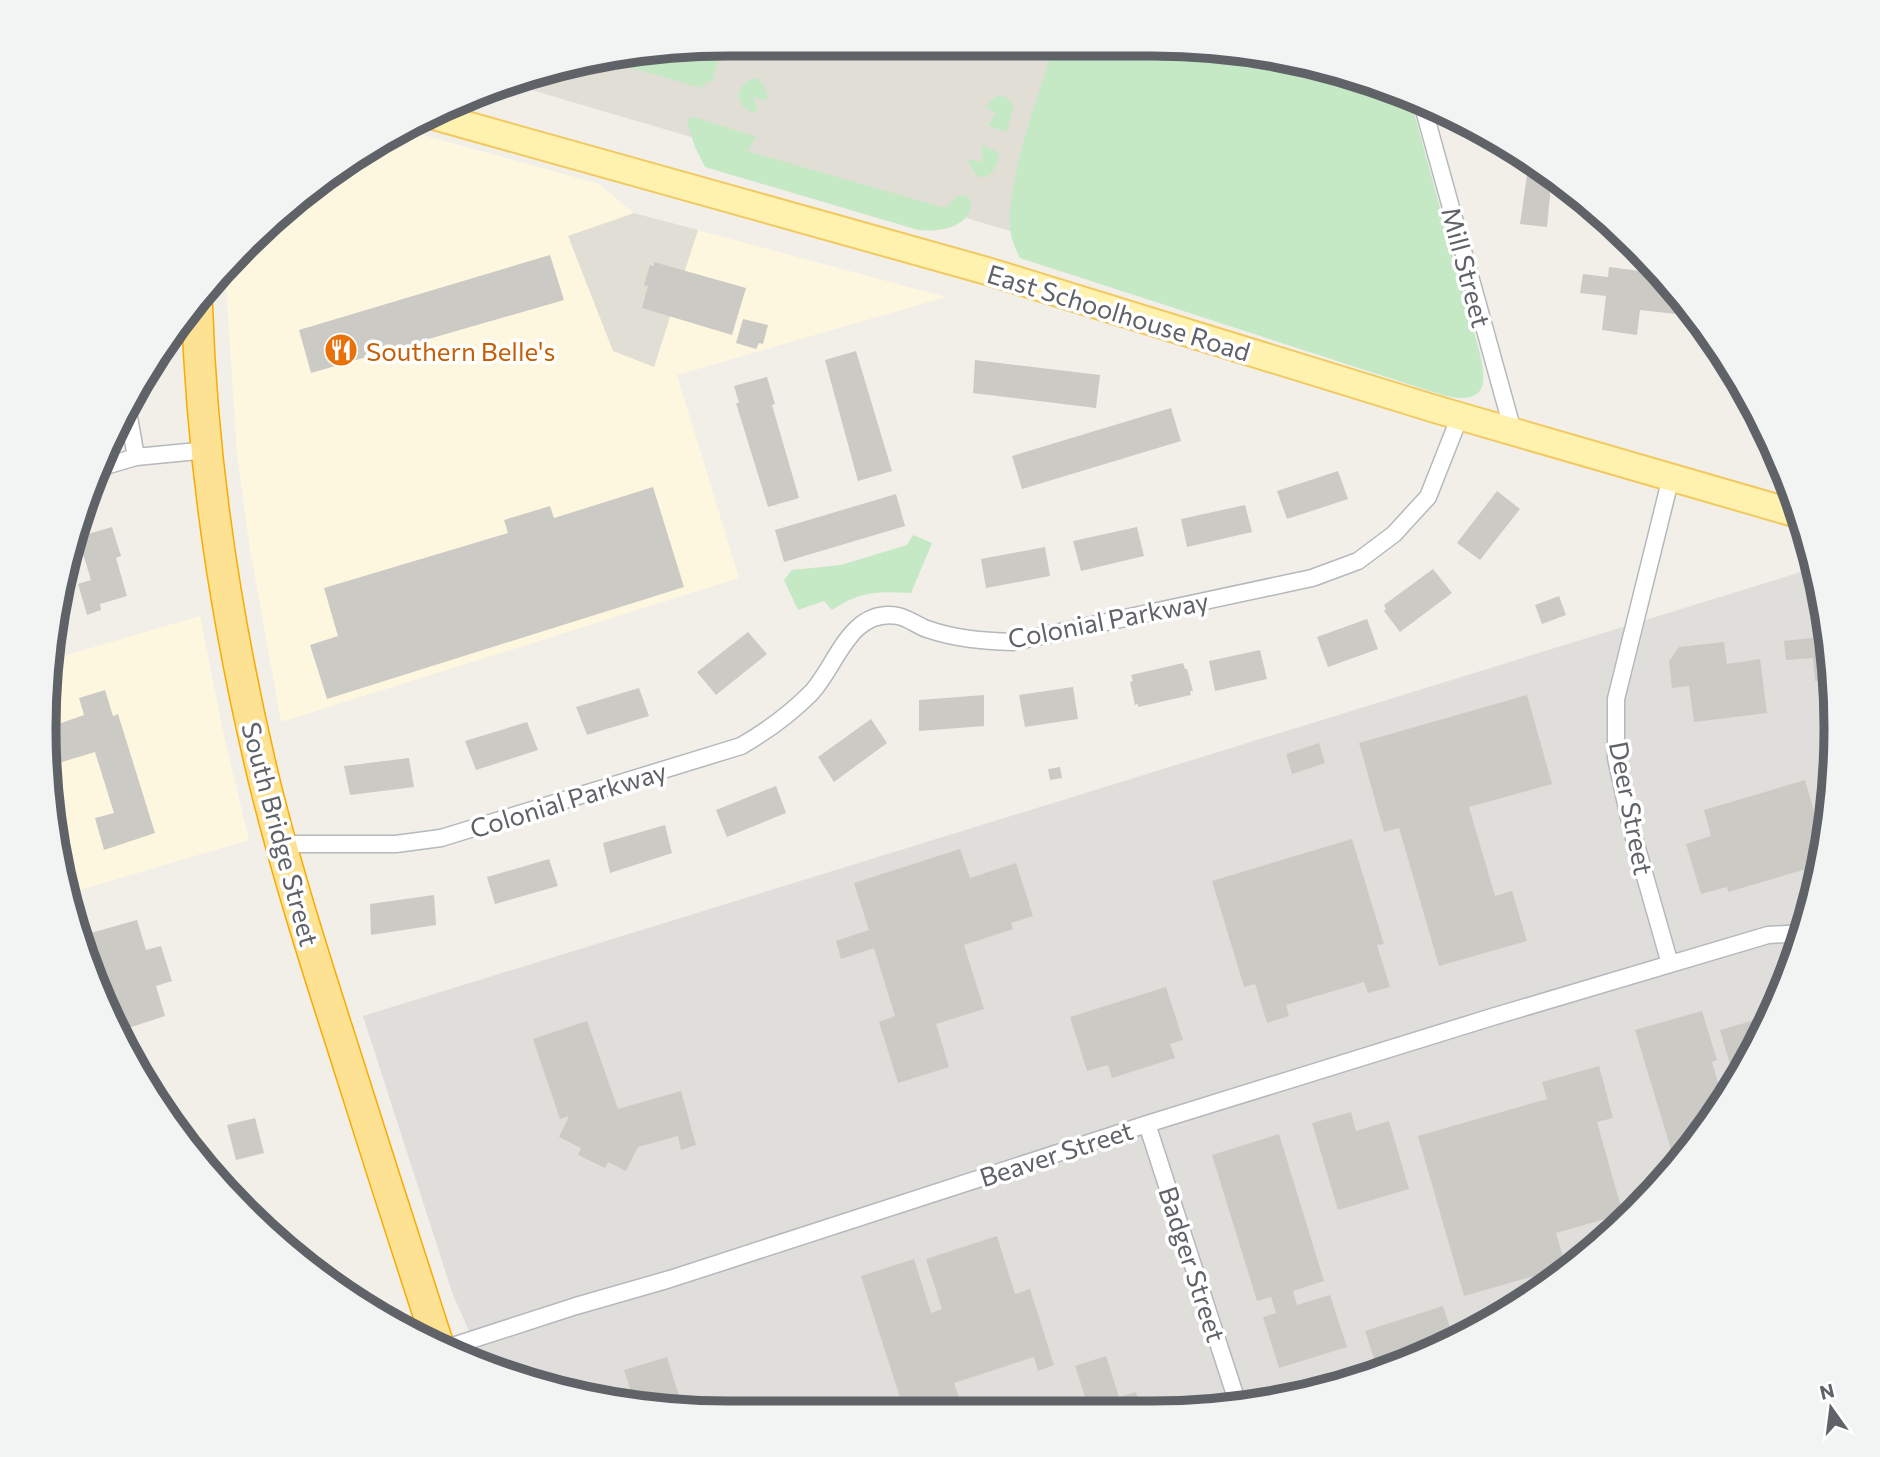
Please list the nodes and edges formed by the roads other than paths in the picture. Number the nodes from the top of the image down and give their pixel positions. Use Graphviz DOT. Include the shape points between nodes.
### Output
graph roads {
  1 [pos="1425,114"];
  2 [pos="445,119"];
  3 [pos="198,316"];
  4 [pos="1460,416"];
  5 [pos="130,422"];
  6 [pos="1513,431"];
  7 [pos="208,450"];
  8 [pos="136,457"];
  9 [pos="110,465"];
  10 [pos="1671,477"];
  11 [pos="1788,511"];
  12 [pos="282,844"];
  13 [pos="1792,934"];
  14 [pos="1670,964"];
  15 [pos="1147,1124"];
  16 [pos="437,1335"];
  17 [pos="456,1343"];
  18 [pos="1235,1395"];
  1 -- 6 [label="street, Mill Street"];
  2 -- 4 [label="main road, East Schoolhouse Road" via="987,271"];
  3 -- 7 [label="highway, South Bridge Street"];
  4 -- 6 [label="main road, East Schoolhouse Road"];
  4 -- 12 [label="street, Colonial Parkway" via="1428,497 1394,534 1358,561 1324,574 1013,642 965,640 897,616 876,618 857,627 813,692 778,724 741,746 441,838 396,844"];
  5 -- 8 [label="street"];
  6 -- 10 [label="main road, East Schoolhouse Road"];
  7 -- 8 [label="street"];
  7 -- 12 [label="highway, South Bridge Street" via="234,633"];
  8 -- 9 [label="street"];
  10 -- 11 [label="main road, East Schoolhouse Road"];
  10 -- 14 [label="street, Deer Street" via="1616,699 1616,758"];
  12 -- 16 [label="highway, South Bridge Street" via="310,947"];
  13 -- 14 [label="street" via="1768,935"];
  14 -- 15 [label="street, Beaver Street"];
  15 -- 17 [label="street, Beaver Street"];
  15 -- 18 [label="street, Badger Street"];
}
